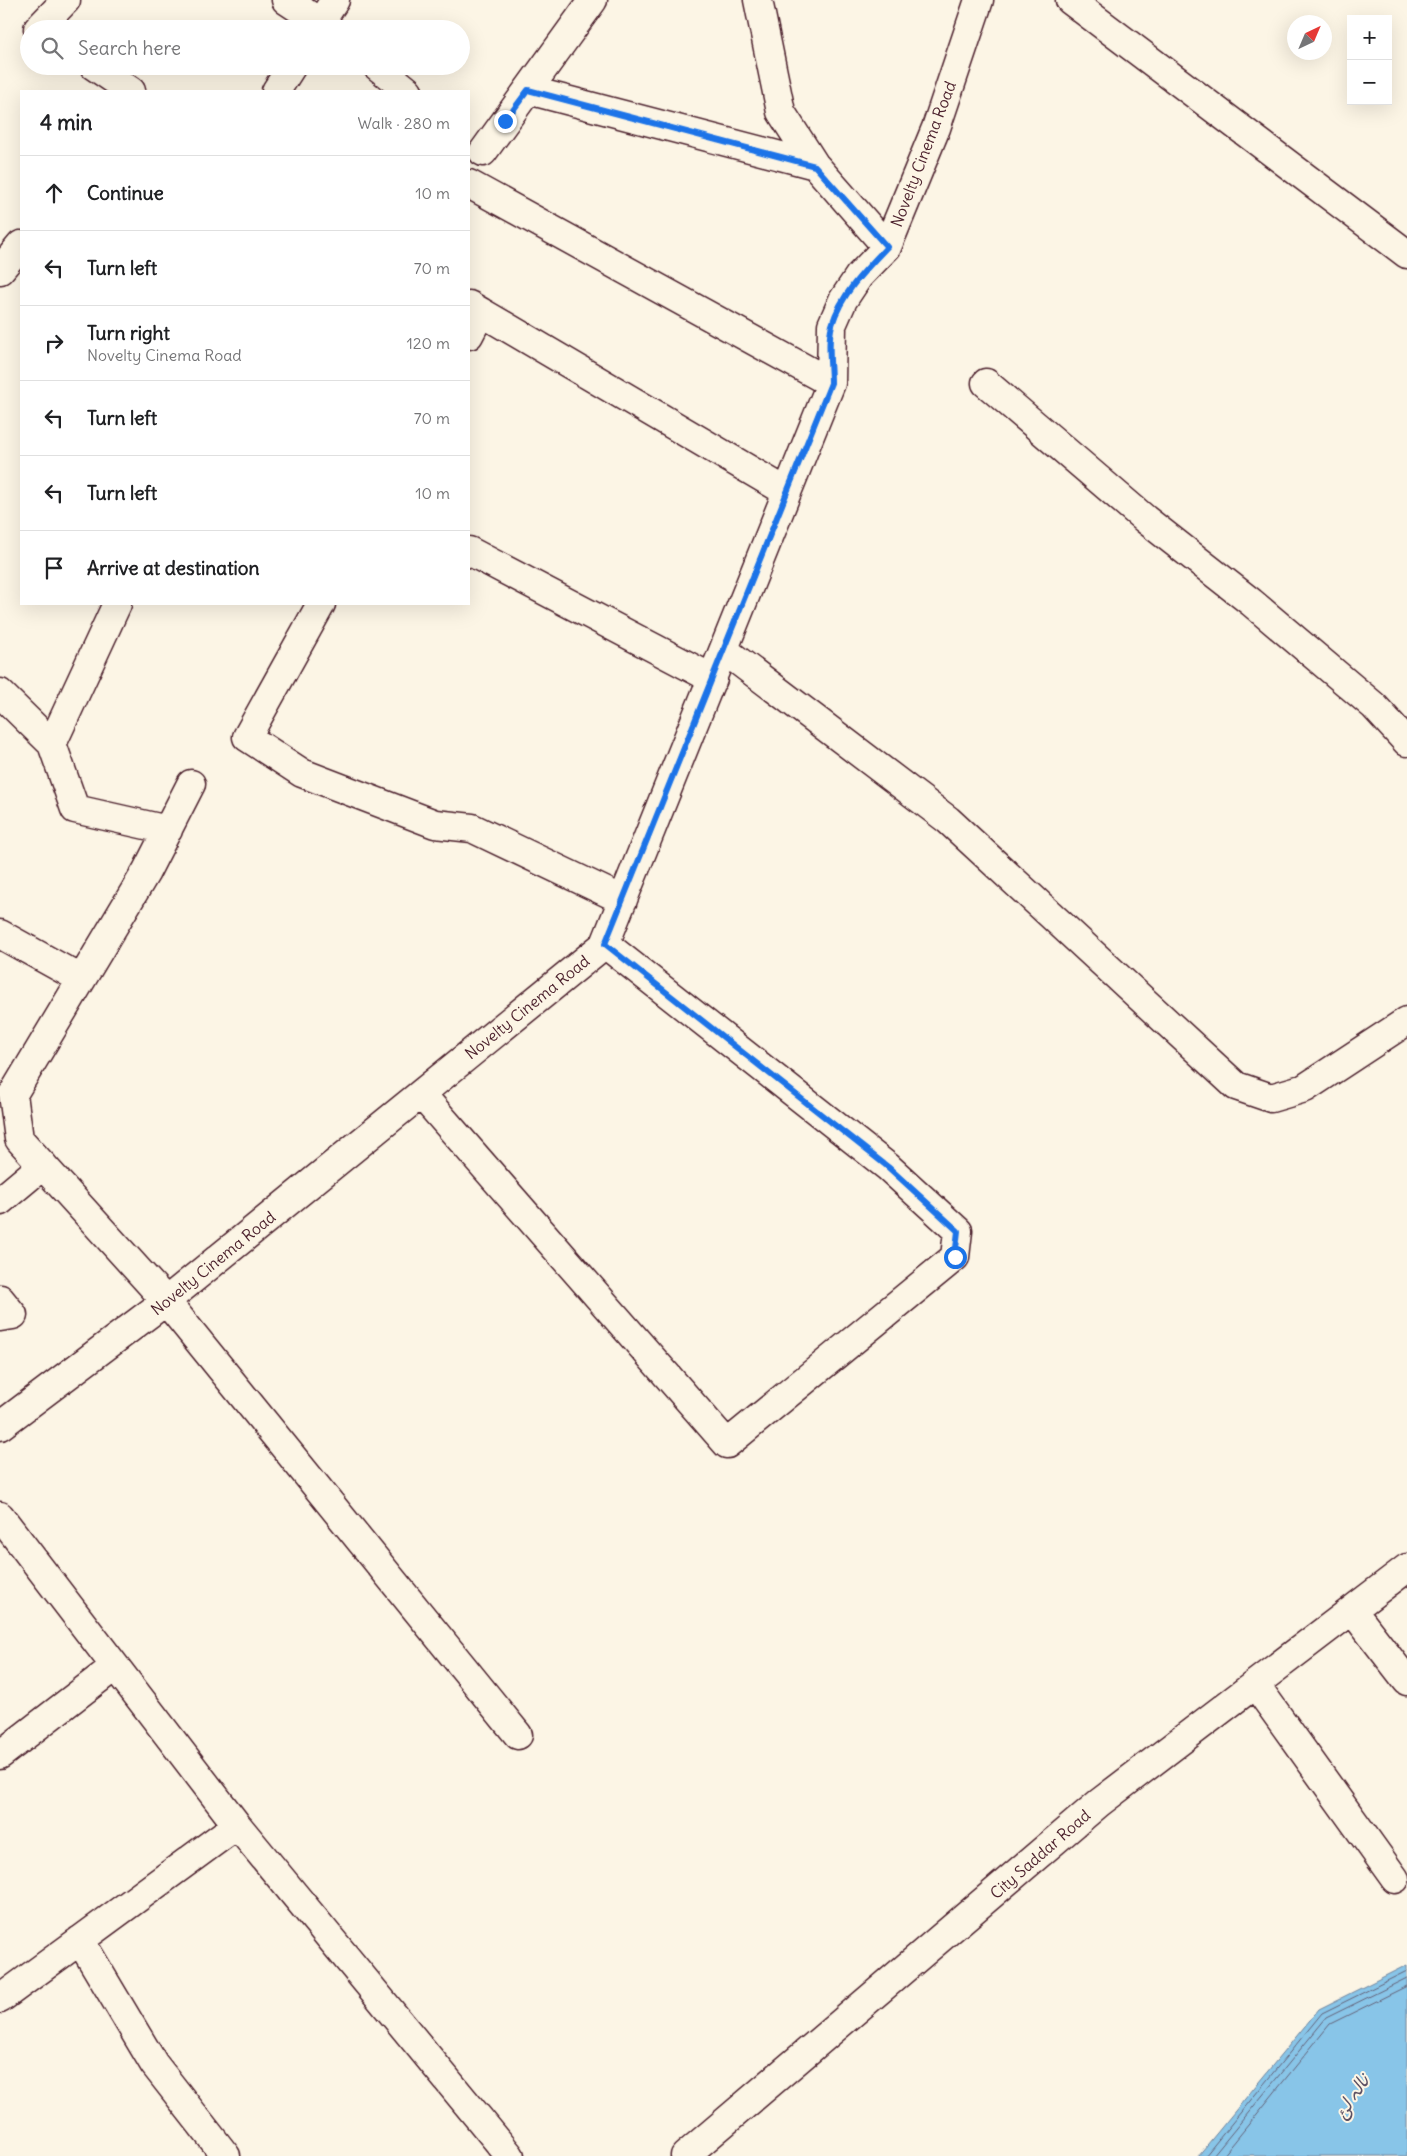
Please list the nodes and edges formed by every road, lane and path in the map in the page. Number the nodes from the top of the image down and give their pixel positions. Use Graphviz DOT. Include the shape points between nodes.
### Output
graph roads {
  1 [pos="66,0"];
  2 [pos="286,0"];
  3 [pos="593,0"];
  4 [pos="758,0"];
  5 [pos="979,0"];
  6 [pos="1070,0"];
  7 [pos="47,20"];
  8 [pos="326,20"];
  9 [pos="107,75"];
  10 [pos="286,75"];
  11 [pos="388,75"];
  12 [pos="130,90"];
  13 [pos="277,90"];
  14 [pos="407,90"];
  15 [pos="528,90"];
  16 [pos="473,155"];
  17 [pos="815,166"];
  18 [pos="470,185"];
  19 [pos="20,246"];
  20 [pos="887,247"];
  21 [pos="1407,254"];
  22 [pos="0,270"];
  23 [pos="473,317"];
  24 [pos="831,383"];
  25 [pos="986,383"];
  26 [pos="787,492"];
  27 [pos="470,552"];
  28 [pos="117,605"];
  29 [pos="319,605"];
  30 [pos="724,650"];
  31 [pos="713,679"];
  32 [pos="0,693"];
  33 [pos="1407,742"];
  34 [pos="52,744"];
  35 [pos="191,784"];
  36 [pos="168,830"];
  37 [pos="623,900"];
  38 [pos="0,934"];
  39 [pos="605,944"];
  40 [pos="81,979"];
  41 [pos="1407,1021"];
  42 [pos="421,1094"];
  43 [pos="10,1131"];
  44 [pos="43,1165"];
  45 [pos="0,1201"];
  46 [pos="0,1300"];
  47 [pos="166,1301"];
  48 [pos="0,1317"];
  49 [pos="0,1426"];
  50 [pos="0,1516"];
  51 [pos="1407,1568"];
  52 [pos="1352,1610"];
  53 [pos="114,1667"];
  54 [pos="1407,1681"];
  55 [pos="1256,1684"];
  56 [pos="518,1735"];
  57 [pos="0,1754"];
  58 [pos="237,1825"];
  59 [pos="1395,1880"];
  60 [pos="80,1940"];
  61 [pos="0,1999"];
  62 [pos="226,2156"];
  63 [pos="510,2156"];
  64 [pos="685,2156"];
  1 -- 7 [label="street"];
  2 -- 8 [label="street"];
  3 -- 15 [label="street"];
  4 -- 17 [label="street" via="782,112"];
  5 -- 20 [label="street, Novelty Cinema Road" via="936,128"];
  6 -- 21 [label="street"];
  9 -- 12 [label="street"];
  10 -- 13 [label="street"];
  11 -- 14 [label="street"];
  15 -- 16 [label="street"];
  15 -- 17 [label="street"];
  17 -- 20 [label="street"];
  18 -- 24 [label="street"];
  19 -- 22 [label="street"];
  20 -- 24 [label="street, Novelty Cinema Road" via="859,276 832,325"];
  23 -- 26 [label="street"];
  24 -- 26 [label="street, Novelty Cinema Road"];
  25 -- 33 [label="street" via="1145,519 1251,602 1374,706"];
  26 -- 30 [label="street, Novelty Cinema Road"];
  27 -- 31 [label="street"];
  28 -- 34 [label="street"];
  29 -- 37 [label="street" via="247,737 302,773 435,824 472,828"];
  30 -- 31 [label="street, Novelty Cinema Road"];
  30 -- 41 [label="street" via="948,820 1236,1086 1271,1098 1305,1088"];
  31 -- 37 [label="street, Novelty Cinema Road"];
  32 -- 34 [label="street"];
  34 -- 36 [label="street" via="75,809"];
  35 -- 36 [label="street"];
  36 -- 40 [label="street"];
  37 -- 39 [label="street, Novelty Cinema Road"];
  38 -- 40 [label="street"];
  39 -- 42 [label="street, Novelty Cinema Road"];
  39 -- 42 [label="street" via="888,1167 958,1231 955,1257 726,1444"];
  40 -- 43 [label="street" via="13,1094"];
  42 -- 47 [label="street, Novelty Cinema Road"];
  43 -- 44 [label="street"];
  44 -- 45 [label="street"];
  44 -- 47 [label="street"];
  46 -- 48 [label="street" via="13,1315"];
  47 -- 49 [label="street, Novelty Cinema Road"];
  47 -- 56 [label="street"];
  50 -- 53 [label="street"];
  51 -- 52 [label="street, City Saddar Road"];
  52 -- 54 [label="street"];
  52 -- 55 [label="street, City Saddar Road"];
  53 -- 57 [label="street"];
  53 -- 58 [label="street"];
  55 -- 59 [label="street"];
  55 -- 64 [label="street, City Saddar Road" via="1100,1803"];
  58 -- 60 [label="street"];
  58 -- 63 [label="street"];
  60 -- 61 [label="street"];
  60 -- 62 [label="street" via="154,2064"];
}
